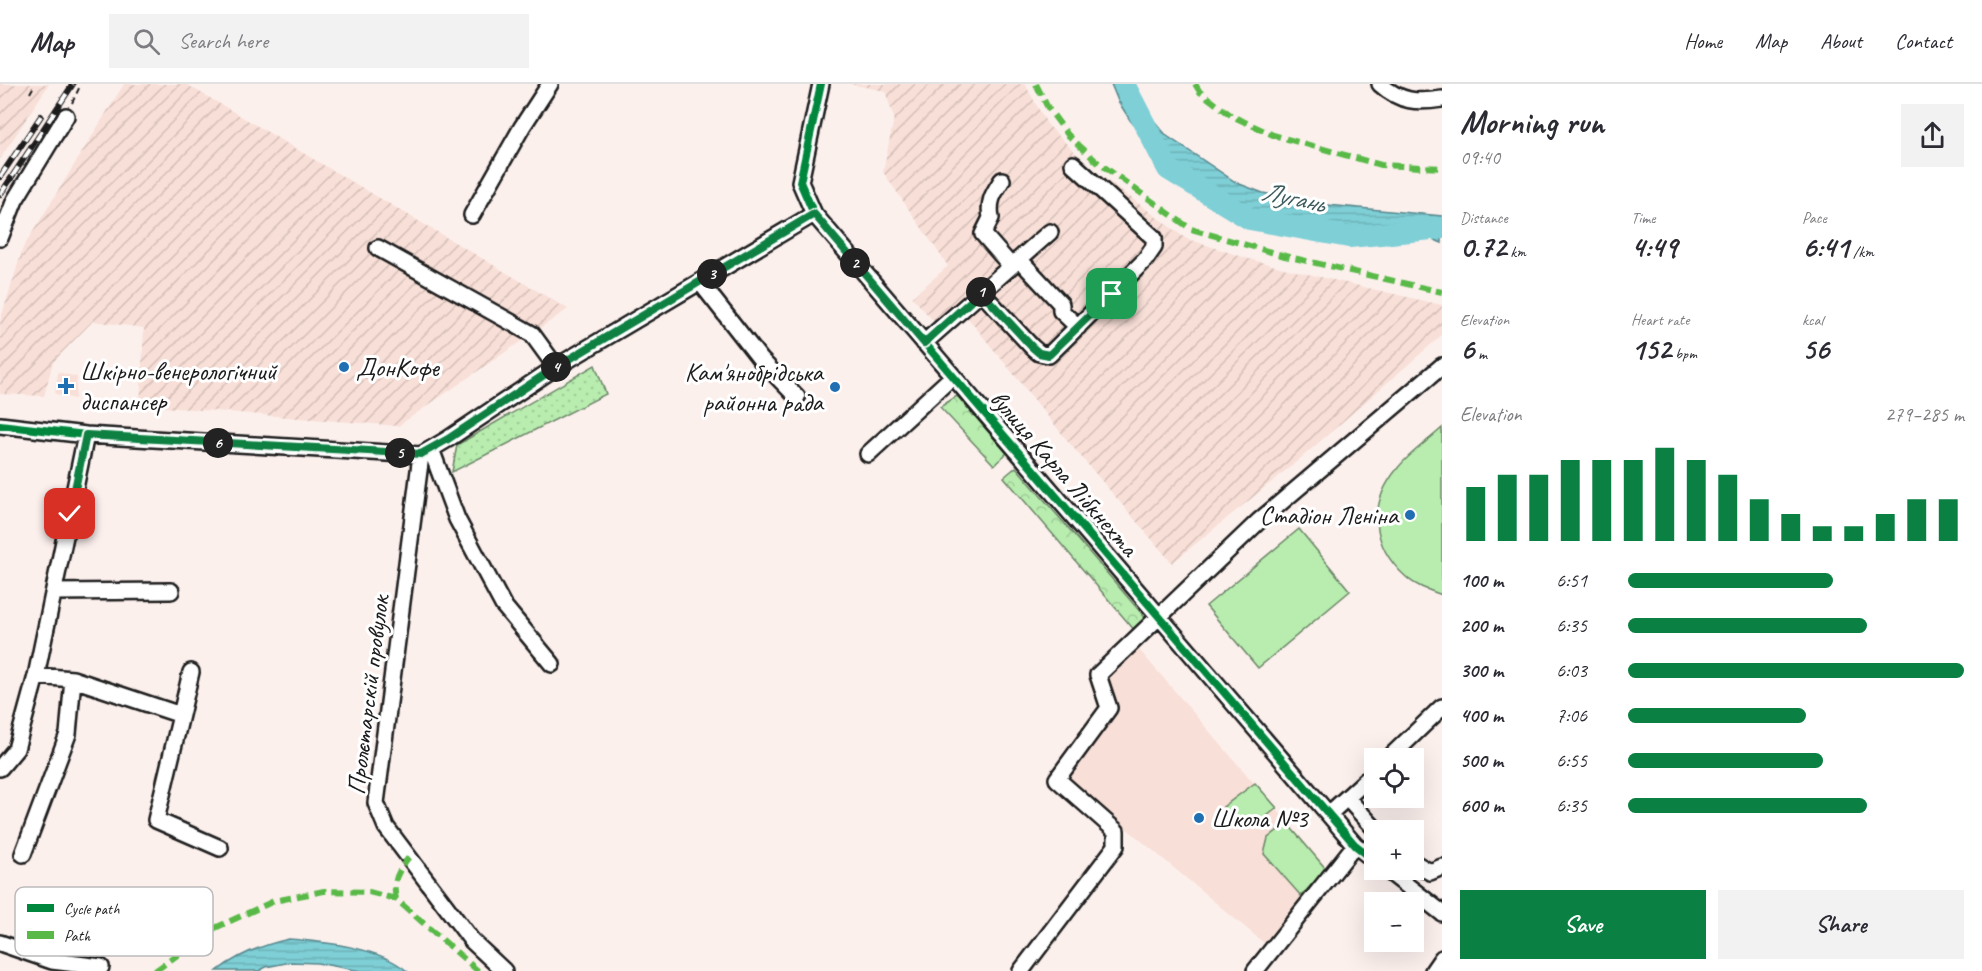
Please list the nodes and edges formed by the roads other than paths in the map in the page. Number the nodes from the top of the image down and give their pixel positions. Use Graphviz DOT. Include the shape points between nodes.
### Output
graph roads {
  1 [pos="550,84"];
  2 [pos="821,84"];
  3 [pos="1380,84"];
  4 [pos="1442,99"];
  5 [pos="66,116"];
  6 [pos="1073,164"];
  7 [pos="1002,180"];
  8 [pos="814,214"];
  9 [pos="472,215"];
  10 [pos="1050,232"];
  11 [pos="0,238"];
  12 [pos="378,248"];
  13 [pos="1015,263"];
  14 [pos="699,282"];
  15 [pos="981,292"];
  16 [pos="1078,327"];
  17 [pos="924,343"];
  18 [pos="1442,366"];
  19 [pos="556,367"];
  20 [pos="953,376"];
  21 [pos="797,397"];
  22 [pos="0,424"];
  23 [pos="86,435"];
  24 [pos="426,452"];
  25 [pos="867,454"];
  26 [pos="171,591"];
  27 [pos="54,592"];
  28 [pos="1159,615"];
  29 [pos="552,664"];
  30 [pos="191,672"];
  31 [pos="36,676"];
  32 [pos="73,679"];
  33 [pos="1442,707"];
  34 [pos="181,715"];
  35 [pos="1399,748"];
  36 [pos="0,768"];
  37 [pos="1364,782"];
  38 [pos="1347,798"];
  39 [pos="1329,814"];
  40 [pos="1367,820"];
  41 [pos="1354,844"];
  42 [pos="220,848"];
  43 [pos="1364,852"];
  44 [pos="23,854"];
  45 [pos="1442,867"];
  46 [pos="1424,868"];
  47 [pos="1400,880"];
  48 [pos="1442,913"];
  49 [pos="0,943"];
  50 [pos="15,948"];
  51 [pos="38,956"];
  52 [pos="1442,958"];
  53 [pos="101,967"];
  54 [pos="504,971"];
  55 [pos="1021,971"];
  56 [pos="1255,971"];
  57 [pos="1433,971"];
  1 -- 9 [label="street"];
  2 -- 8 [label="street, вулиця Карла Лібкнехта" via="800,182"];
  3 -- 4 [label="street" via="1401,97 1422,102"];
  5 -- 11 [label="street" via="15,200"];
  6 -- 16 [label="street" via="1154,238 1154,247 1145,260"];
  7 -- 13 [label="street" via="991,197 991,218 983,234"];
  8 -- 14 [label="street"];
  8 -- 17 [label="street, вулиця Карла Лібкнехта"];
  10 -- 13 [label="street"];
  12 -- 19 [label="street" via="532,334"];
  13 -- 15 [label="street"];
  13 -- 16 [label="street" via="1061,304 1061,311"];
  14 -- 19 [label="street"];
  14 -- 21 [label="street" via="761,360"];
  15 -- 16 [label="street" via="1039,353 1049,355"];
  15 -- 17 [label="street"];
  17 -- 20 [label="street, вулиця Карла Лібкнехта"];
  18 -- 28 [label="street" via="1259,521"];
  19 -- 24 [label="street"];
  20 -- 25 [label="street"];
  20 -- 28 [label="street, вулиця Карла Лібкнехта"];
  22 -- 23 [label="street"];
  23 -- 24 [label="street"];
  23 -- 27 [label="street"];
  24 -- 29 [label="street" via="504,605"];
  24 -- 54 [label="street, Пролєтарскій провулок" via="376,803 386,827 472,941"];
  26 -- 27 [label="street"];
  27 -- 31 [label="street"];
  28 -- 39 [label="street, вулиця Карла Лібкнехта"];
  28 -- 55 [label="street" via="1098,675 1109,708 1058,779 1116,831 1116,846"];
  30 -- 34 [label="street"];
  31 -- 32 [label="street"];
  31 -- 36 [label="street" via="16,749"];
  32 -- 34 [label="street"];
  32 -- 44 [label="street" via="68,734"];
  33 -- 35 [label="street"];
  34 -- 42 [label="street" via="156,820"];
  37 -- 38 [label="street"];
  38 -- 39 [label="street"];
  38 -- 40 [label="street"];
  39 -- 41 [label="street, вулиця Карла Лібкнехта"];
  41 -- 43 [label="street, вулиця Карла Лібкнехта"];
  41 -- 56 [label="street"];
  45 -- 46 [label="street" via="1430,872"];
  47 -- 48 [label="street"];
  49 -- 50 [label="street"];
  51 -- 53 [label="street"];
  52 -- 57 [label="street"];
}
